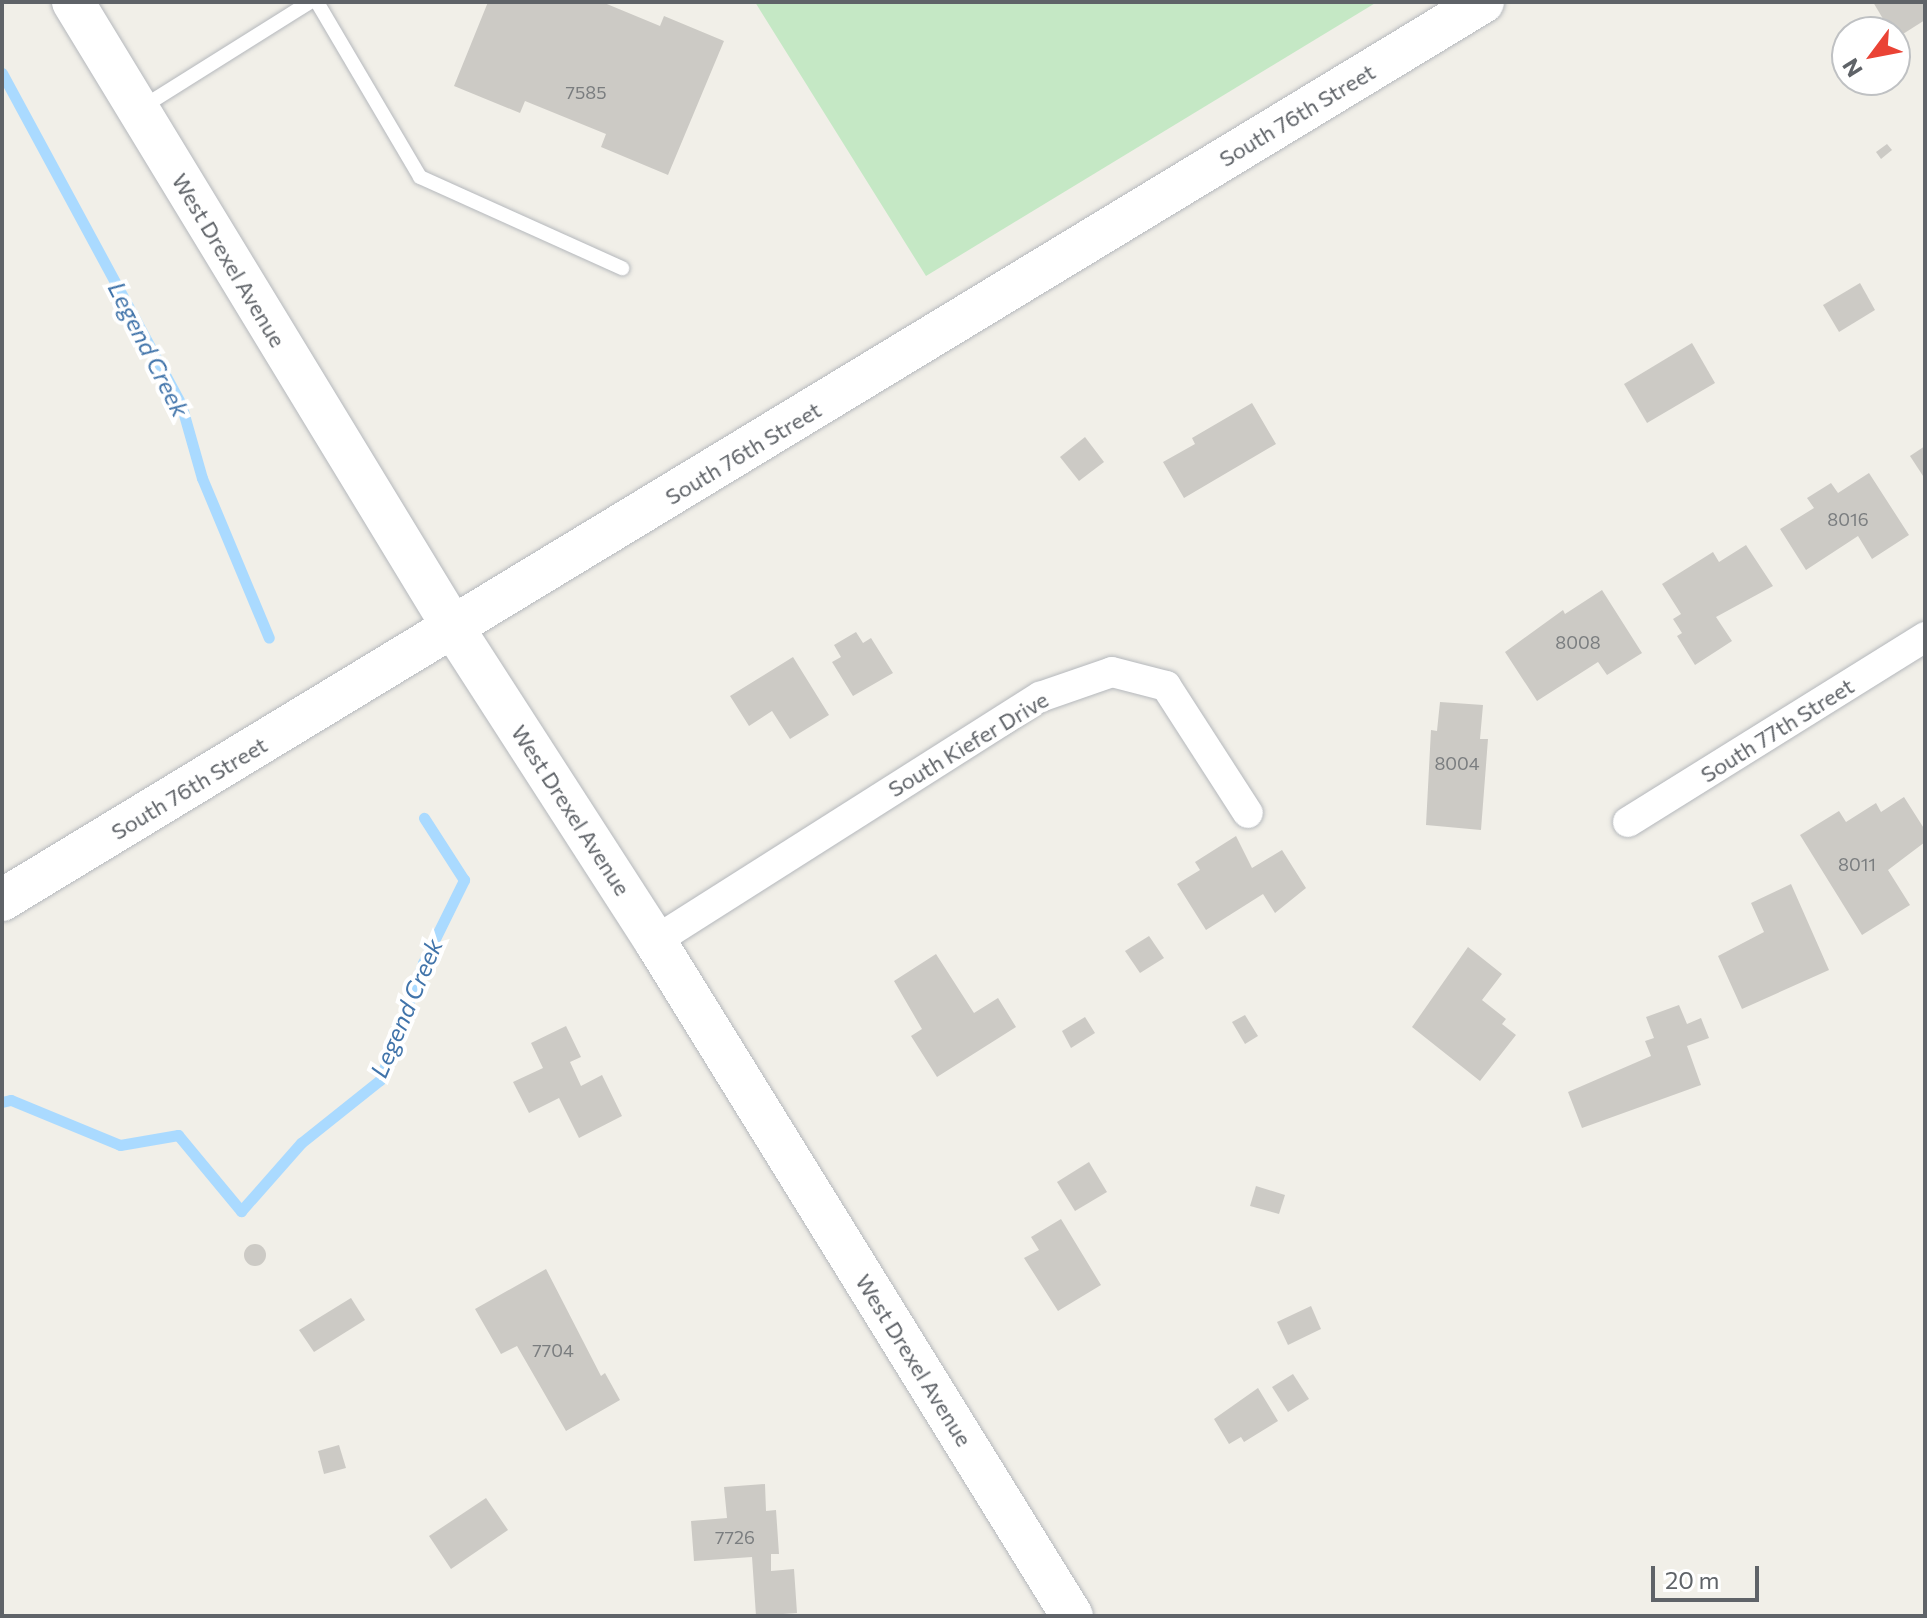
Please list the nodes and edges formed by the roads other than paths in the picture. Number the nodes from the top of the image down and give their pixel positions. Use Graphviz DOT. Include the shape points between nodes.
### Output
graph roads {
  1 [pos="73,2"];
  2 [pos="310,2"];
  3 [pos="317,2"];
  4 [pos="1483,2"];
  5 [pos="138,110"];
  6 [pos="622,268"];
  7 [pos="454,629"];
  8 [pos="1925,637"];
  9 [pos="1248,813"];
  10 [pos="1628,822"];
  11 [pos="2,900"];
  12 [pos="655,941"];
  13 [pos="1072,1616"];
  1 -- 5 [label="street, West Drexel Avenue"];
  2 -- 5 [label="lane"];
  3 -- 6 [label="lane" via="420,177"];
  4 -- 7 [label="street, South 76th Street"];
  5 -- 7 [label="street, West Drexel Avenue"];
  7 -- 11 [label="street, South 76th Street"];
  7 -- 12 [label="street, West Drexel Avenue"];
  8 -- 10 [label="street, South 77th Street"];
  9 -- 12 [label="street, South Kiefer Drive" via="1166,686 1112,672 1040,697"];
  12 -- 13 [label="street, West Drexel Avenue"];
}
